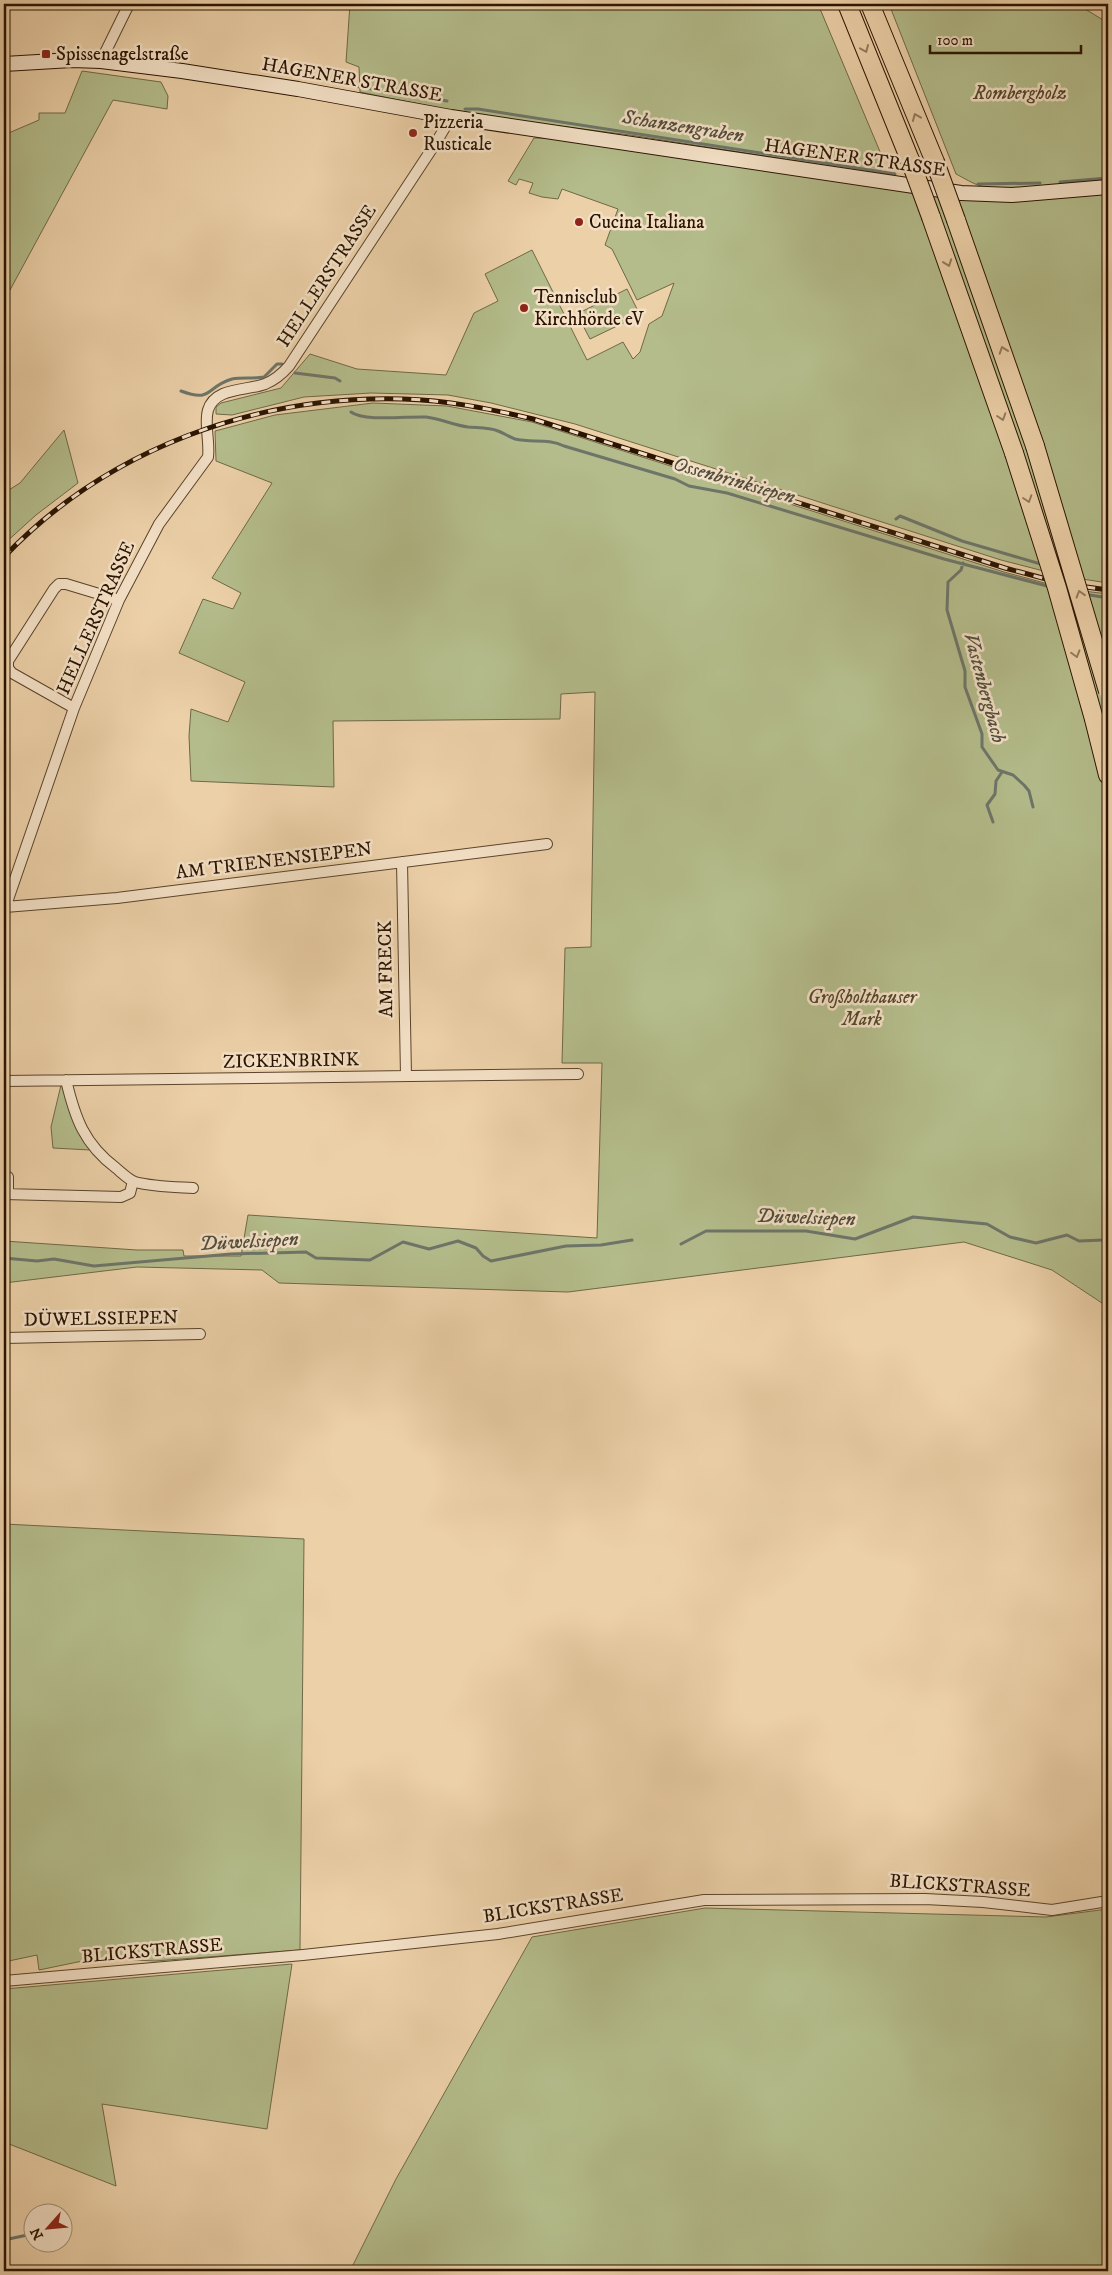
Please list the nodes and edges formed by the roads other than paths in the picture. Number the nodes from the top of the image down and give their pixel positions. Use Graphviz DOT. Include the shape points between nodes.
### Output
graph roads {
  1 [pos="129,4"];
  2 [pos="847,4"];
  3 [pos="870,4"];
  4 [pos="102,61"];
  5 [pos="4,64"];
  6 [pos="451,117"];
  7 [pos="1108,186"];
  8 [pos="119,600"];
  9 [pos="1108,691"];
  10 [pos="74,708"];
  11 [pos="1107,769"];
  12 [pos="547,844"];
  13 [pos="402,862"];
  14 [pos="5,909"];
  15 [pos="578,1074"];
  16 [pos="406,1076"];
  17 [pos="66,1080"];
  18 [pos="4,1081"];
  19 [pos="8,1177"];
  20 [pos="133,1181"];
  21 [pos="193,1188"];
  22 [pos="6,1194"];
  23 [pos="200,1334"];
  24 [pos="4,1338"];
  25 [pos="1108,1901"];
  26 [pos="4,1981"];
  1 -- 4 [label="street"];
  2 -- 11 [label="highway, one-way, bridge" via="910,160 1014,453 1073,644"];
  9 -- 3 [label="highway, one-way, bridge" via="1035,446 956,220"];
  4 -- 5 [label="main road, HAGENER STRASSE"];
  4 -- 6 [label="main road, HAGENER STRASSE" via="237,79"];
  6 -- 7 [label="main road, HAGENER STRASSE" via="961,193 1012,195"];
  6 -- 8 [label="street, HELLERSTRASSE" via="289,366 278,378 218,395 211,404 207,416 208,456 159,524"];
  8 -- 10 [label="street, HELLERSTRASSE"];
  8 -- 10 [label="street" via="59,584 8,660 12,674"];
  10 -- 14 [label="street, HELLERSTRASSE"];
  12 -- 13 [label="street, AM TRIENENSIEPEN"];
  13 -- 14 [label="street, AM TRIENENSIEPEN"];
  13 -- 16 [label="street, AM FRECK"];
  15 -- 16 [label="street, ZICKENBRINK"];
  16 -- 17 [label="street, ZICKENBRINK"];
  17 -- 18 [label="street, ZICKENBRINK"];
  17 -- 20 [label="street" via="73,1109 86,1139 103,1158"];
  19 -- 22 [label="street"];
  20 -- 21 [label="street"];
  20 -- 22 [label="street" via="130,1193 121,1198"];
  23 -- 24 [label="street, DÜWELSSIEPEN"];
  25 -- 26 [label="street, BLICKSTRASSE" via="1052,1910 925,1899 704,1900 488,1935 304,1955"];
}
